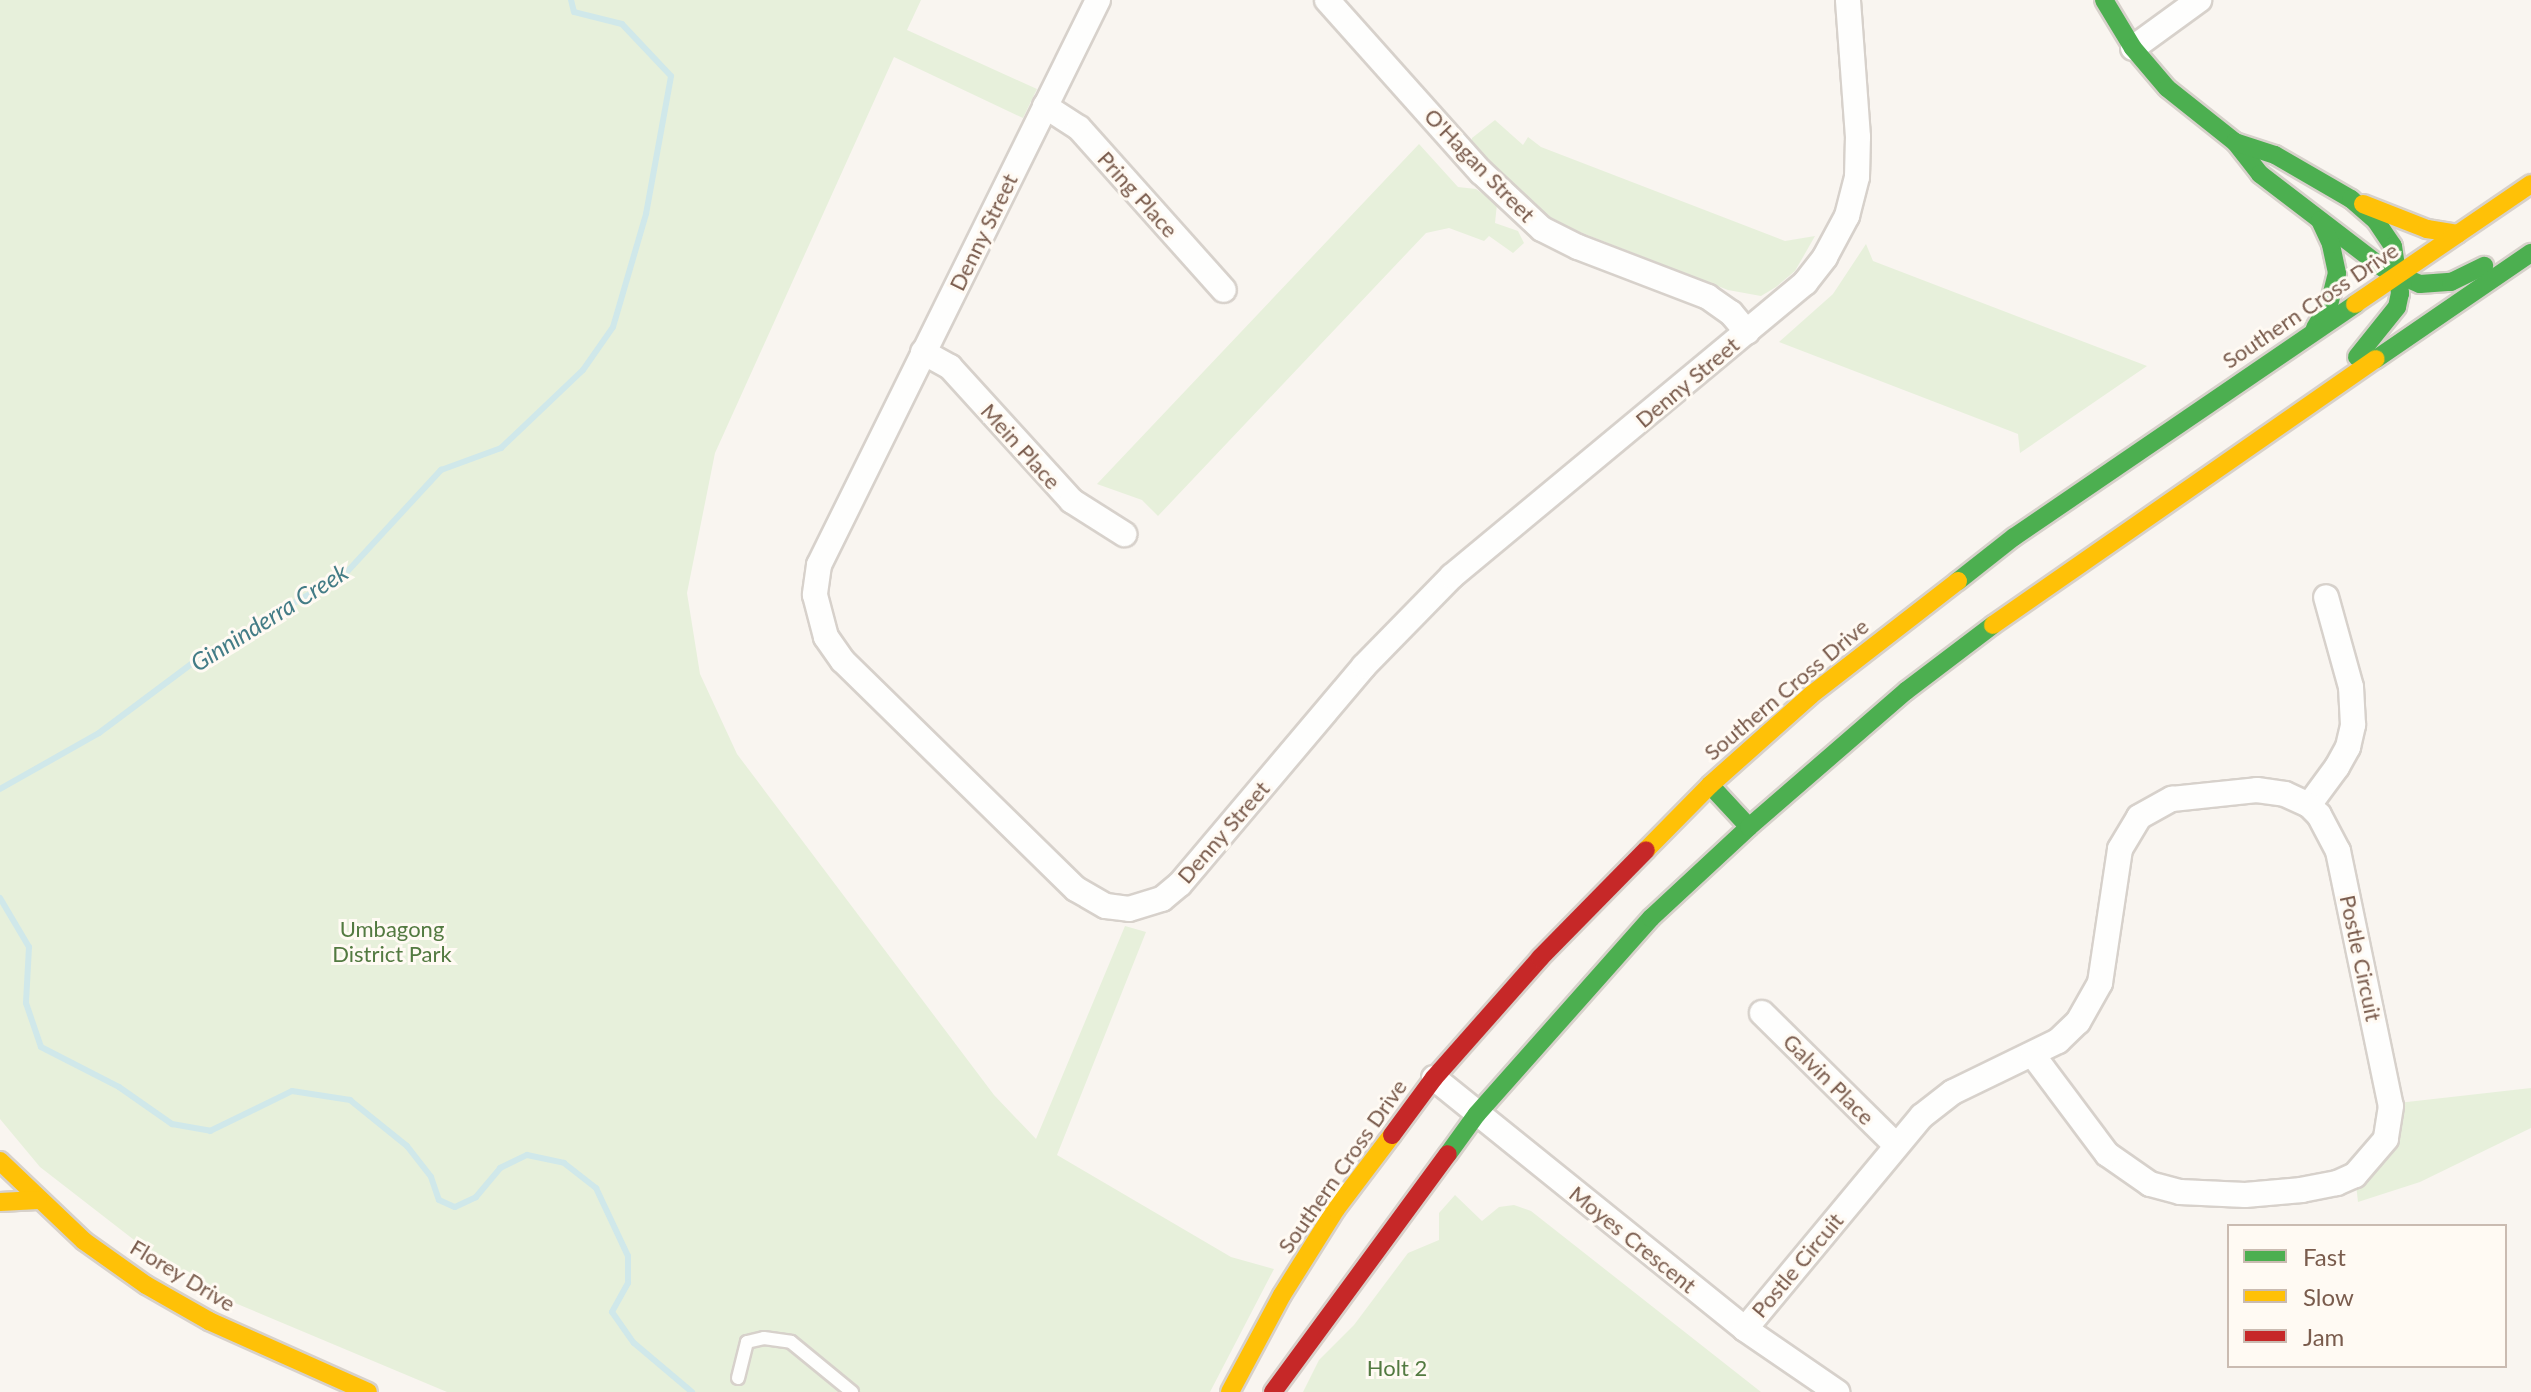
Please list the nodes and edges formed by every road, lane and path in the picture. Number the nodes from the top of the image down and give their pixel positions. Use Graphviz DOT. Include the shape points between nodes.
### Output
graph roads {
  1 [pos="1098,0"];
  2 [pos="1327,0"];
  3 [pos="1848,0"];
  4 [pos="2104,0"];
  5 [pos="2199,0"];
  6 [pos="2133,48"];
  7 [pos="1045,106"];
  8 [pos="2235,142"];
  9 [pos="2531,184"];
  10 [pos="2351,199"];
  11 [pos="2320,220"];
  12 [pos="2458,234"];
  13 [pos="2531,235"];
  14 [pos="2531,253"];
  15 [pos="2398,274"];
  16 [pos="1224,290"];
  17 [pos="1747,332"];
  18 [pos="2313,332"];
  19 [pos="923,352"];
  20 [pos="2330,389"];
  21 [pos="1124,534"];
  22 [pos="2326,597"];
  23 [pos="1710,785"];
  24 [pos="2309,805"];
  25 [pos="1749,827"];
  26 [pos="1762,1013"];
  27 [pos="2033,1055"];
  28 [pos="1434,1078"];
  29 [pos="1477,1114"];
  30 [pos="1896,1145"];
  31 [pos="1,1162"];
  32 [pos="38,1200"];
  33 [pos="0,1202"];
  34 [pos="1745,1329"];
  35 [pos="738,1378"];
  36 [pos="368,1392"];
  37 [pos="852,1392"];
  38 [pos="1230,1392"];
  39 [pos="1273,1392"];
  40 [pos="1837,1392"];
  1 -- 7 [label="street, Denny Street"];
  2 -- 17 [label="street, O'Hagan Street" via="1481,172 1542,229 1708,297"];
  3 -- 17 [label="street, Denny Street" via="1858,137 1857,177 1847,216 1830,251 1805,283"];
  4 -- 6 [label="main road"];
  5 -- 6 [label="street"];
  6 -- 8 [label="main road" via="2167,88"];
  7 -- 16 [label="street, Pring Place" via="1079,128"];
  7 -- 19 [label="street, Denny Street"];
  8 -- 10 [label="main road" via="2275,155"];
  8 -- 11 [label="main road" via="2260,174"];
  9 -- 12 [label="main road, Southern Cross Drive"];
  10 -- 12 [label="main road" via="2427,229"];
  10 -- 15 [label="main road" via="2393,246"];
  11 -- 15 [label="main road"];
  11 -- 18 [label="main road" via="2337,273 2329,305"];
  12 -- 15 [label="main road, Southern Cross Drive"];
  13 -- 15 [label="main road" via="2470,276 2451,282 2420,284"];
  14 -- 20 [label="main road"];
  15 -- 18 [label="main road, Southern Cross Drive"];
  15 -- 20 [label="main road" via="2397,307"];
  17 -- 19 [label="street, Denny Street" via="1452,576 1364,666 1180,884 1162,899 1129,909 1106,906 1076,889 843,661 820,624 815,595 819,565"];
  18 -- 23 [label="main road, Southern Cross Drive" via="2014,537 1811,695"];
  19 -- 21 [label="street, Mein Place" via="950,367 1072,501"];
  20 -- 25 [label="main road" via="1906,691"];
  22 -- 24 [label="street" via="2351,687 2353,725 2343,757"];
  23 -- 25 [label="main road"];
  23 -- 28 [label="main road, Southern Cross Drive" via="1540,958"];
  24 -- 27 [label="street, Postle Circuit" via="2257,790 2172,799 2139,817 2118,857 2100,983 2078,1022"];
  24 -- 27 [label="street, Postle Circuit" via="2328,826 2338,851 2389,1093 2386,1139 2355,1175 2302,1190 2245,1195 2180,1192 2150,1184 2107,1154"];
  25 -- 29 [label="main road" via="1651,918"];
  26 -- 30 [label="street, Galvin Place"];
  27 -- 30 [label="street, Postle Circuit" via="1953,1092"];
  28 -- 29 [label="street, Moyes Crescent"];
  28 -- 38 [label="main road, Southern Cross Drive" via="1336,1209"];
  29 -- 34 [label="street, Moyes Crescent"];
  29 -- 39 [label="main road"];
  30 -- 34 [label="street, Postle Circuit"];
  31 -- 32 [label="main road, Florey Drive"];
  32 -- 33 [label="main road"];
  32 -- 36 [label="main road, Florey Drive" via="84,1241 159,1293 222,1328"];
  34 -- 40 [label="street, Moyes Crescent"];
  35 -- 37 [label="lane" via="747,1342 764,1338 791,1342"];
}
